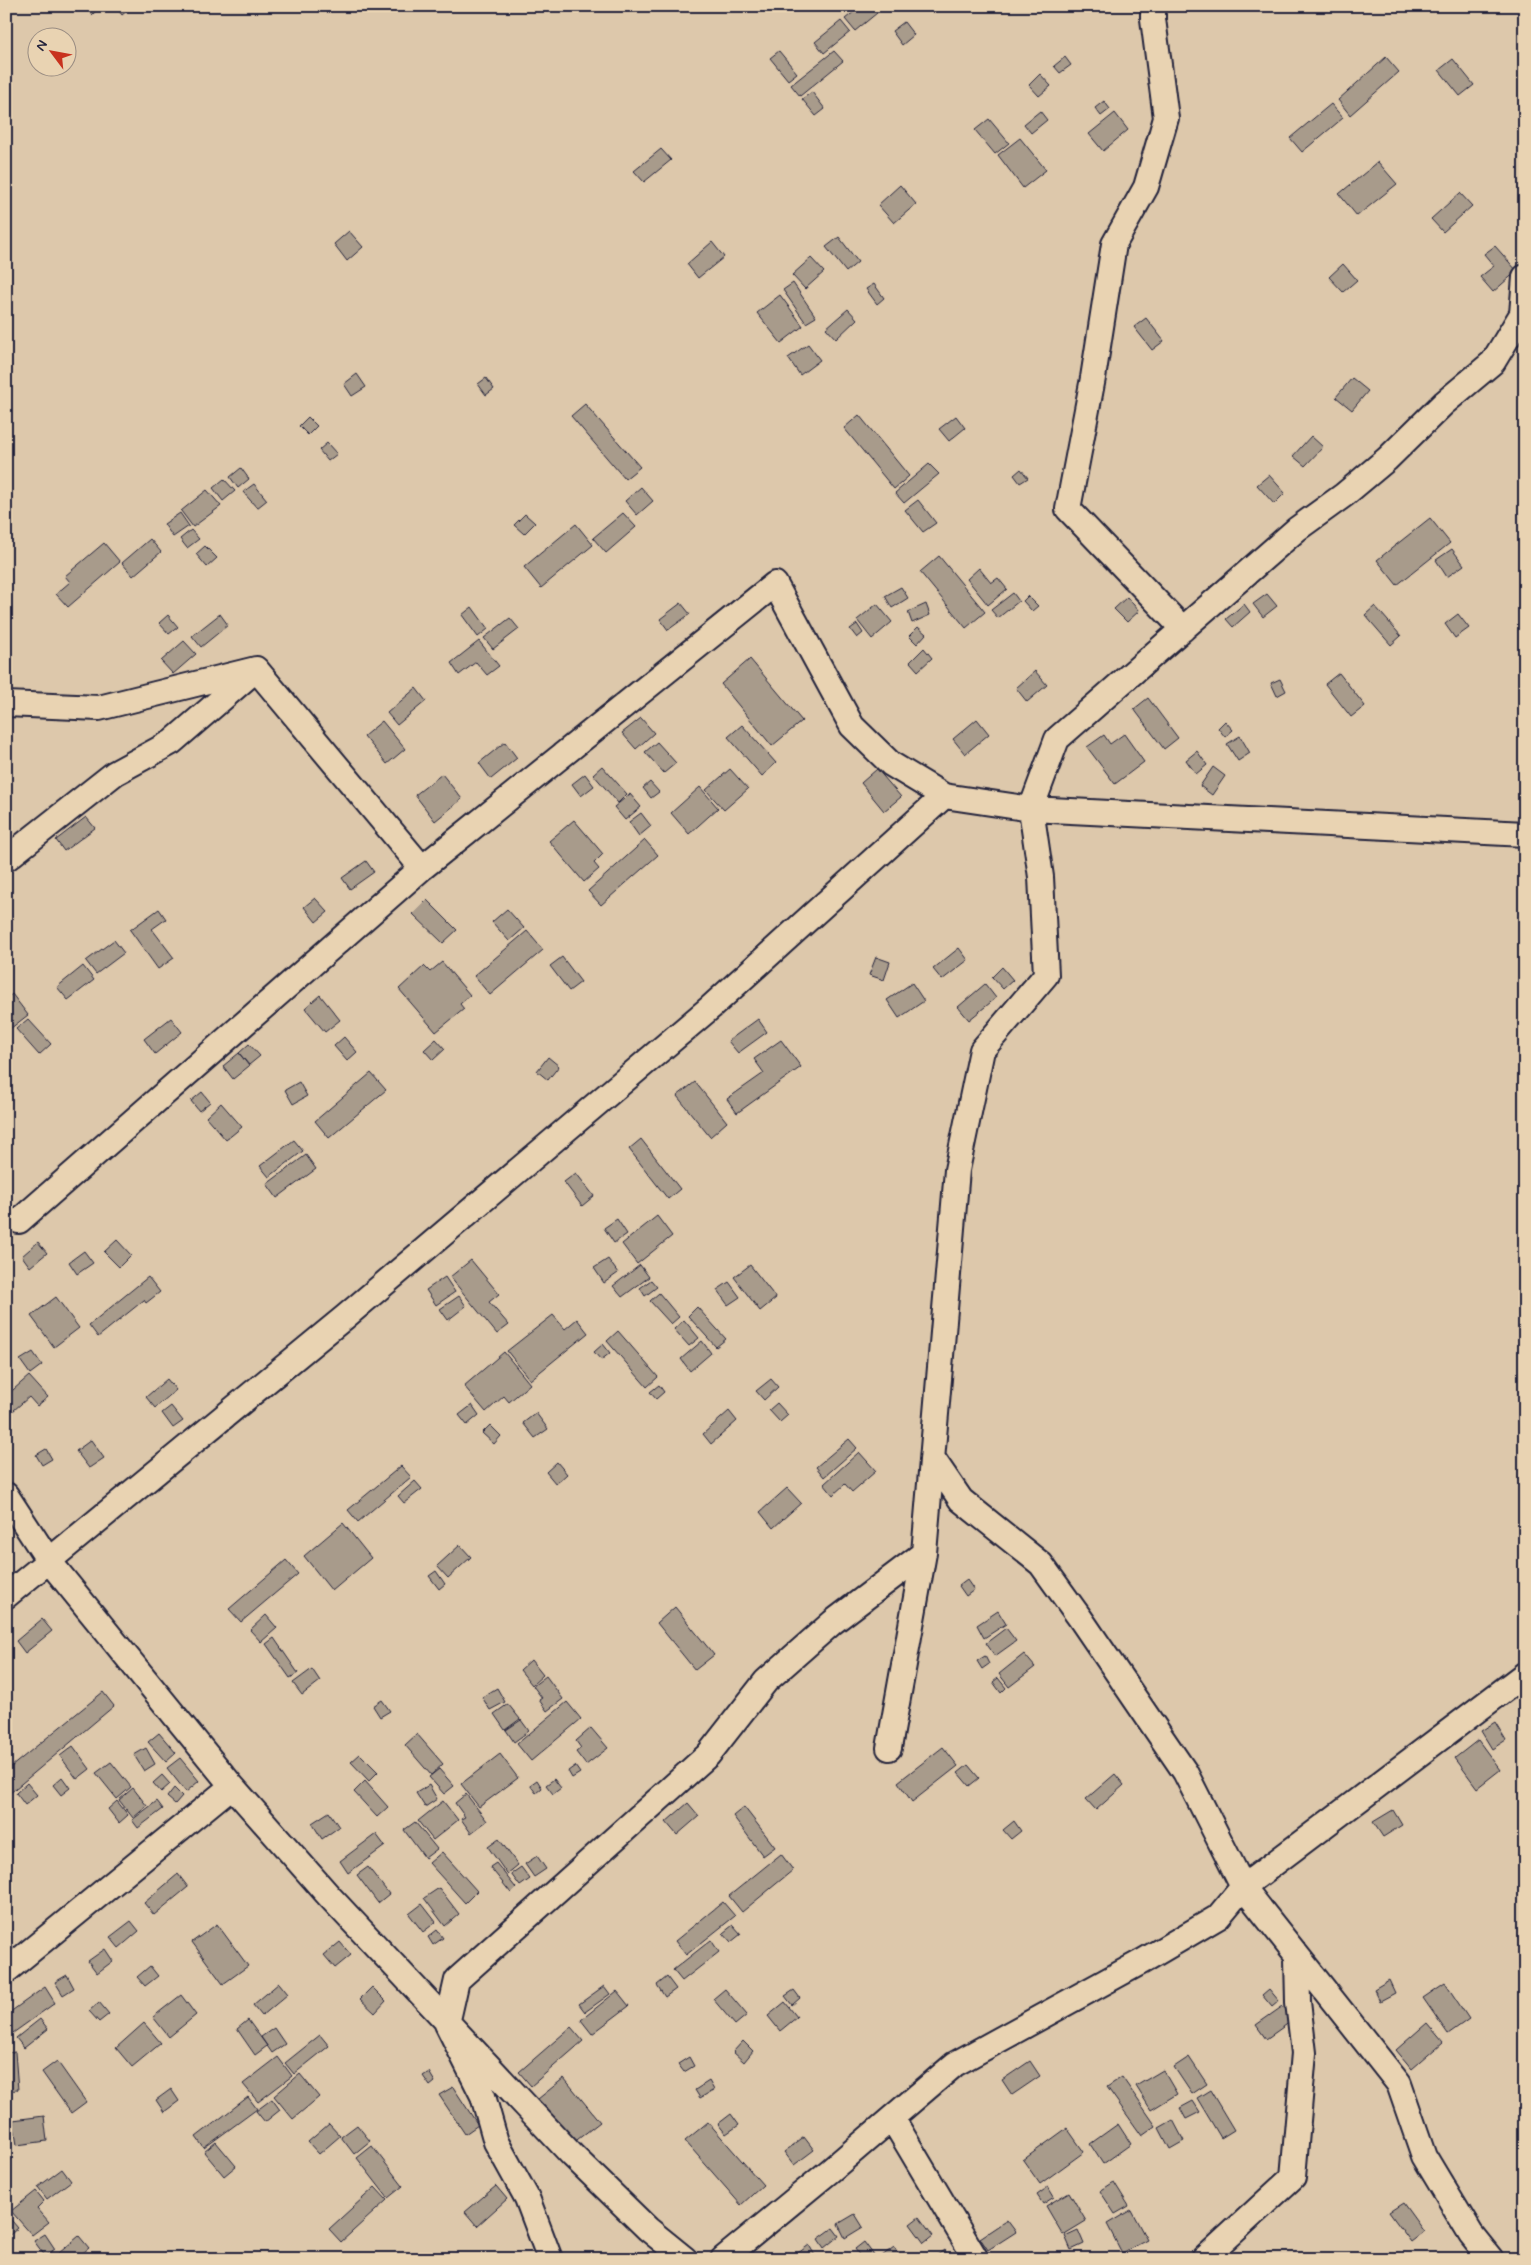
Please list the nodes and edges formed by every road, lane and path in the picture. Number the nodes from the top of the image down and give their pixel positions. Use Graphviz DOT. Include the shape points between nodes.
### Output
graph roads {
  1 [pos="1153,6"];
  2 [pos="1525,277"];
  3 [pos="1183,629"];
  4 [pos="256,669"];
  5 [pos="6,704"];
  6 [pos="944,796"];
  7 [pos="1031,809"];
  8 [pos="1525,834"];
  9 [pos="6,859"];
  10 [pos="422,868"];
  11 [pos="19,1221"];
  12 [pos="933,1459"];
  13 [pos="6,1495"];
  14 [pos="924,1553"];
  15 [pos="49,1561"];
  16 [pos="6,1596"];
  17 [pos="1525,1674"];
  18 [pos="889,1748"];
  19 [pos="232,1786"];
  20 [pos="1243,1887"];
  21 [pos="1297,1958"];
  22 [pos="6,1971"];
  23 [pos="447,2024"];
  24 [pos="892,2118"];
  25 [pos="550,2259"];
  26 [pos="685,2259"];
  27 [pos="723,2259"];
  28 [pos="976,2259"];
  29 [pos="1204,2259"];
  30 [pos="1490,2259"];
  1 -- 3 [label="street" via="1166,118 1146,187 1114,244 1068,509"];
  2 -- 3 [label="street" via="1522,314 1493,362 1444,403 1387,459 1297,528"];
  3 -- 7 [label="street" via="1057,739"];
  4 -- 5 [label="street" via="99,708"];
  4 -- 9 [label="street" via="172,742 115,773"];
  4 -- 10 [label="street"];
  6 -- 7 [label="street"];
  6 -- 10 [label="street" via="891,764 852,726 775,584"];
  6 -- 15 [label="street" via="712,1007 345,1318"];
  7 -- 8 [label="street"];
  7 -- 12 [label="street" via="1041,877 1046,975 982,1050 957,1170"];
  10 -- 11 [label="street"];
  12 -- 14 [label="street"];
  12 -- 20 [label="street" via="961,1500 1041,1564 1185,1772"];
  13 -- 15 [label="street"];
  14 -- 18 [label="street"];
  14 -- 23 [label="street" via="833,1622 766,1681 708,1755 457,1980"];
  15 -- 16 [label="street"];
  15 -- 19 [label="street"];
  17 -- 20 [label="street"];
  19 -- 22 [label="street"];
  19 -- 23 [label="street"];
  20 -- 21 [label="street"];
  20 -- 24 [label="street" via="1218,1917 955,2064"];
  21 -- 29 [label="street" via="1304,2053 1292,2178"];
  21 -- 30 [label="street" via="1399,2084 1424,2156"];
  23 -- 25 [label="street" via="483,2096 496,2142 527,2198"];
  23 -- 26 [label="street" via="573,2156 648,2229"];
  24 -- 27 [label="street"];
  24 -- 28 [label="street"];
}
